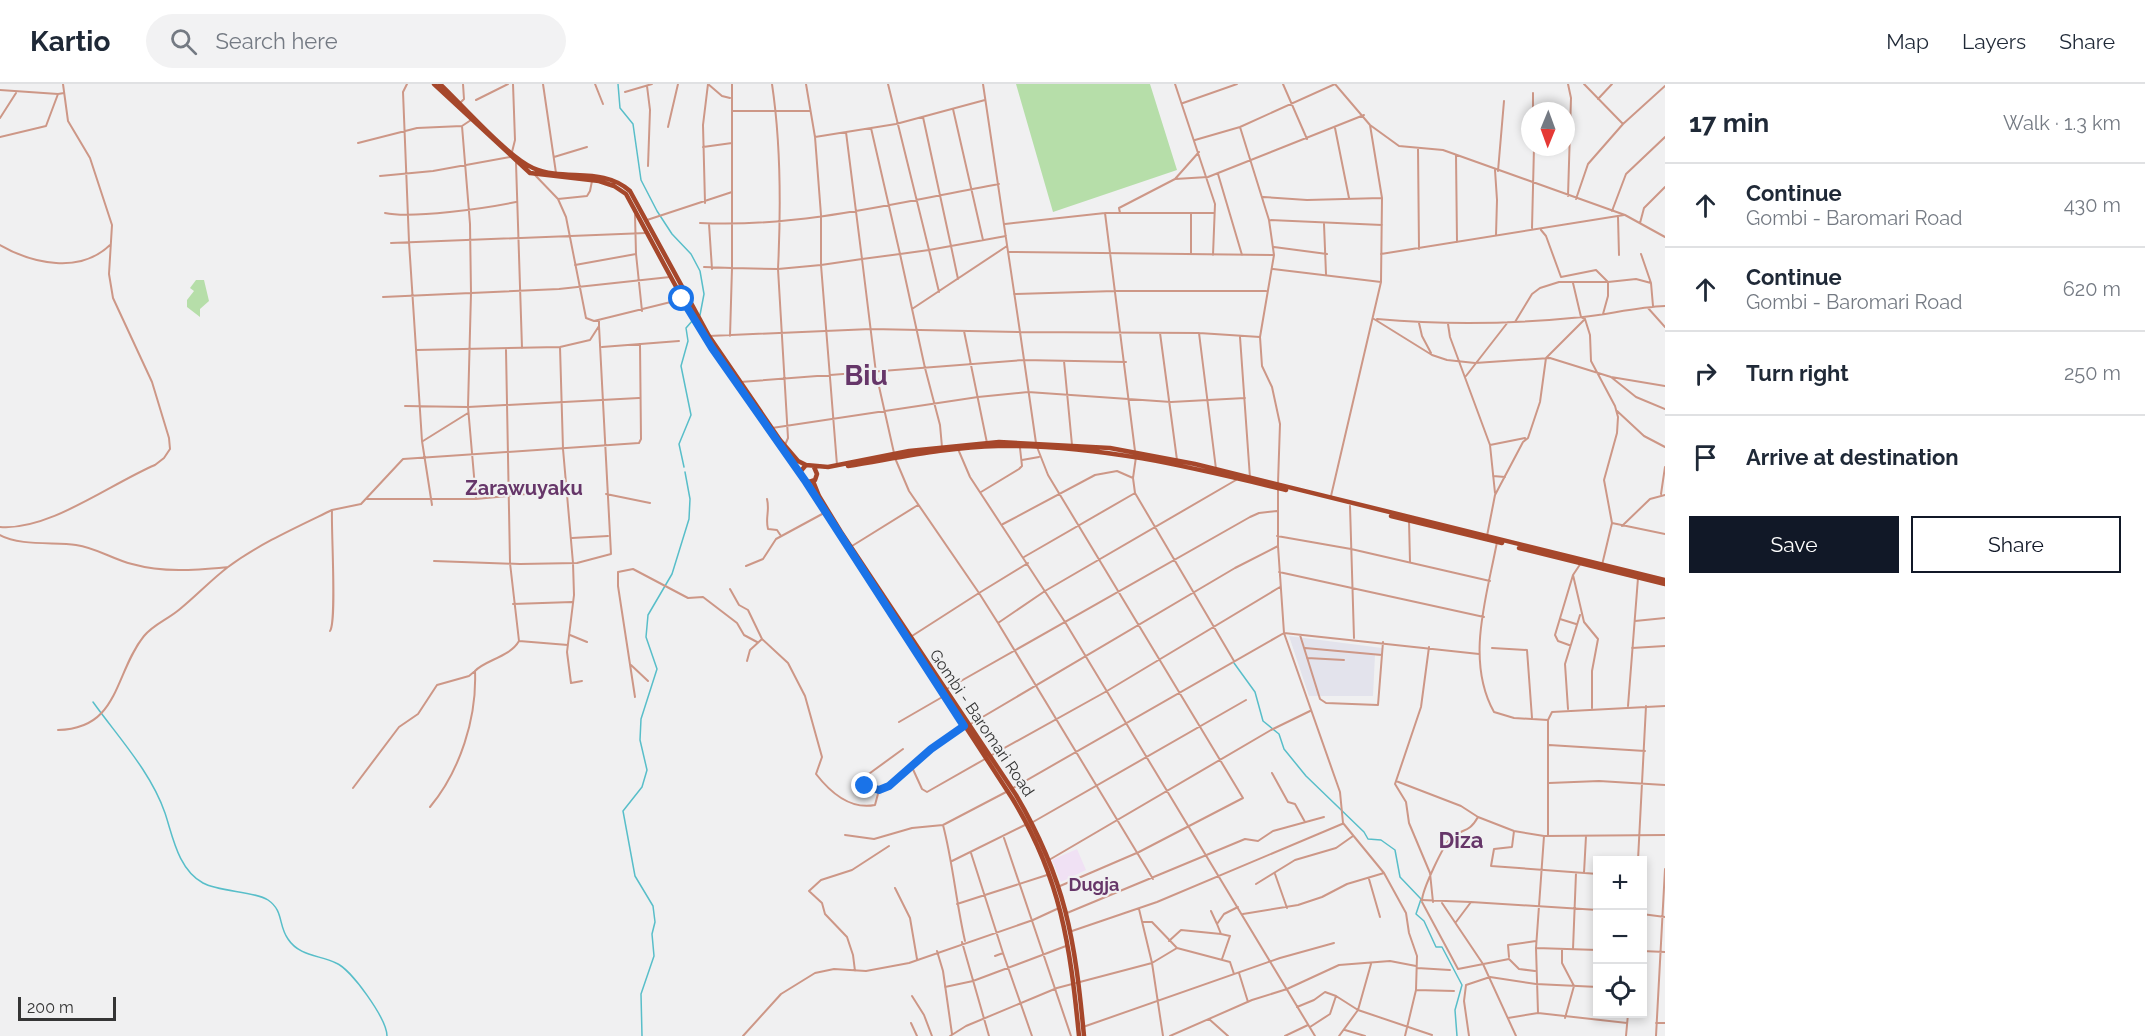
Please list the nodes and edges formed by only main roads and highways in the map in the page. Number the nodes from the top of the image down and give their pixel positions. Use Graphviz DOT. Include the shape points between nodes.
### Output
graph roads {
  1 [pos="434,84"];
  2 [pos="440,84"];
  3 [pos="458,104"];
  4 [pos="511,155"];
  5 [pos="684,298"];
  6 [pos="696,319"];
  7 [pos="1037,445"];
  8 [pos="958,447"];
  9 [pos="1136,454"];
  10 [pos="894,455"];
  11 [pos="806,465"];
  12 [pos="814,467"];
  13 [pos="800,474"];
  14 [pos="817,476"];
  15 [pos="813,481"];
  16 [pos="806,482"];
  17 [pos="1278,487"];
  18 [pos="1498,541"];
  19 [pos="1665,582"];
  20 [pos="902,628"];
  21 [pos="966,725"];
  22 [pos="1029,824"];
  23 [pos="1076,983"];
  24 [pos="1079,1036"];
  25 [pos="1084,1036"];
  1 -- 3 [label="main road"];
  2 -- 3 [label="main road"];
  3 -- 4 [label="main road"];
  3 -- 4 [label="main road"];
  4 -- 5 [label="main road" via="534,174 592,180 621,189 635,207"];
  4 -- 5 [label="main road" via="534,168 595,175 620,183 630,191"];
  5 -- 6 [label="main road"];
  6 -- 11 [label="main road" via="784,445"];
  6 -- 13 [label="main road"];
  7 -- 8 [label="main road"];
  7 -- 8 [label="main road" via="987,443"];
  7 -- 9 [label="main road"];
  7 -- 9 [label="main road" via="1072,445"];
  8 -- 10 [label="main road"];
  8 -- 10 [label="main road"];
  9 -- 17 [label="main road"];
  9 -- 17 [label="main road" via="1216,469"];
  10 -- 12 [label="main road"];
  10 -- 14 [label="main road" via="831,469"];
  11 -- 12 [label="main road"];
  11 -- 13 [label="main road"];
  12 -- 14 [label="main road"];
  13 -- 16 [label="main road"];
  14 -- 15 [label="main road"];
  15 -- 16 [label="main road"];
  15 -- 20 [label="main road, Gombi - Baromari Road"];
  16 -- 20 [label="main road, Gombi - Baromari Road"];
  17 -- 18 [label="main road"];
  17 -- 18 [label="main road"];
  18 -- 19 [label="main road"];
  18 -- 19 [label="main road"];
  20 -- 21 [label="main road, Gombi - Baromari Road"];
  20 -- 21 [label="main road, Gombi - Baromari Road"];
  21 -- 22 [label="main road, Gombi - Baromari Road"];
  22 -- 23 [label="main road, Gombi - Baromari Road" via="1050,874"];
  22 -- 23 [label="main road, Gombi - Baromari Road" via="1060,886 1072,931"];
  23 -- 24 [label="main road, Gombi - Baromari Road"];
  23 -- 25 [label="main road, Gombi - Baromari Road"];
}
